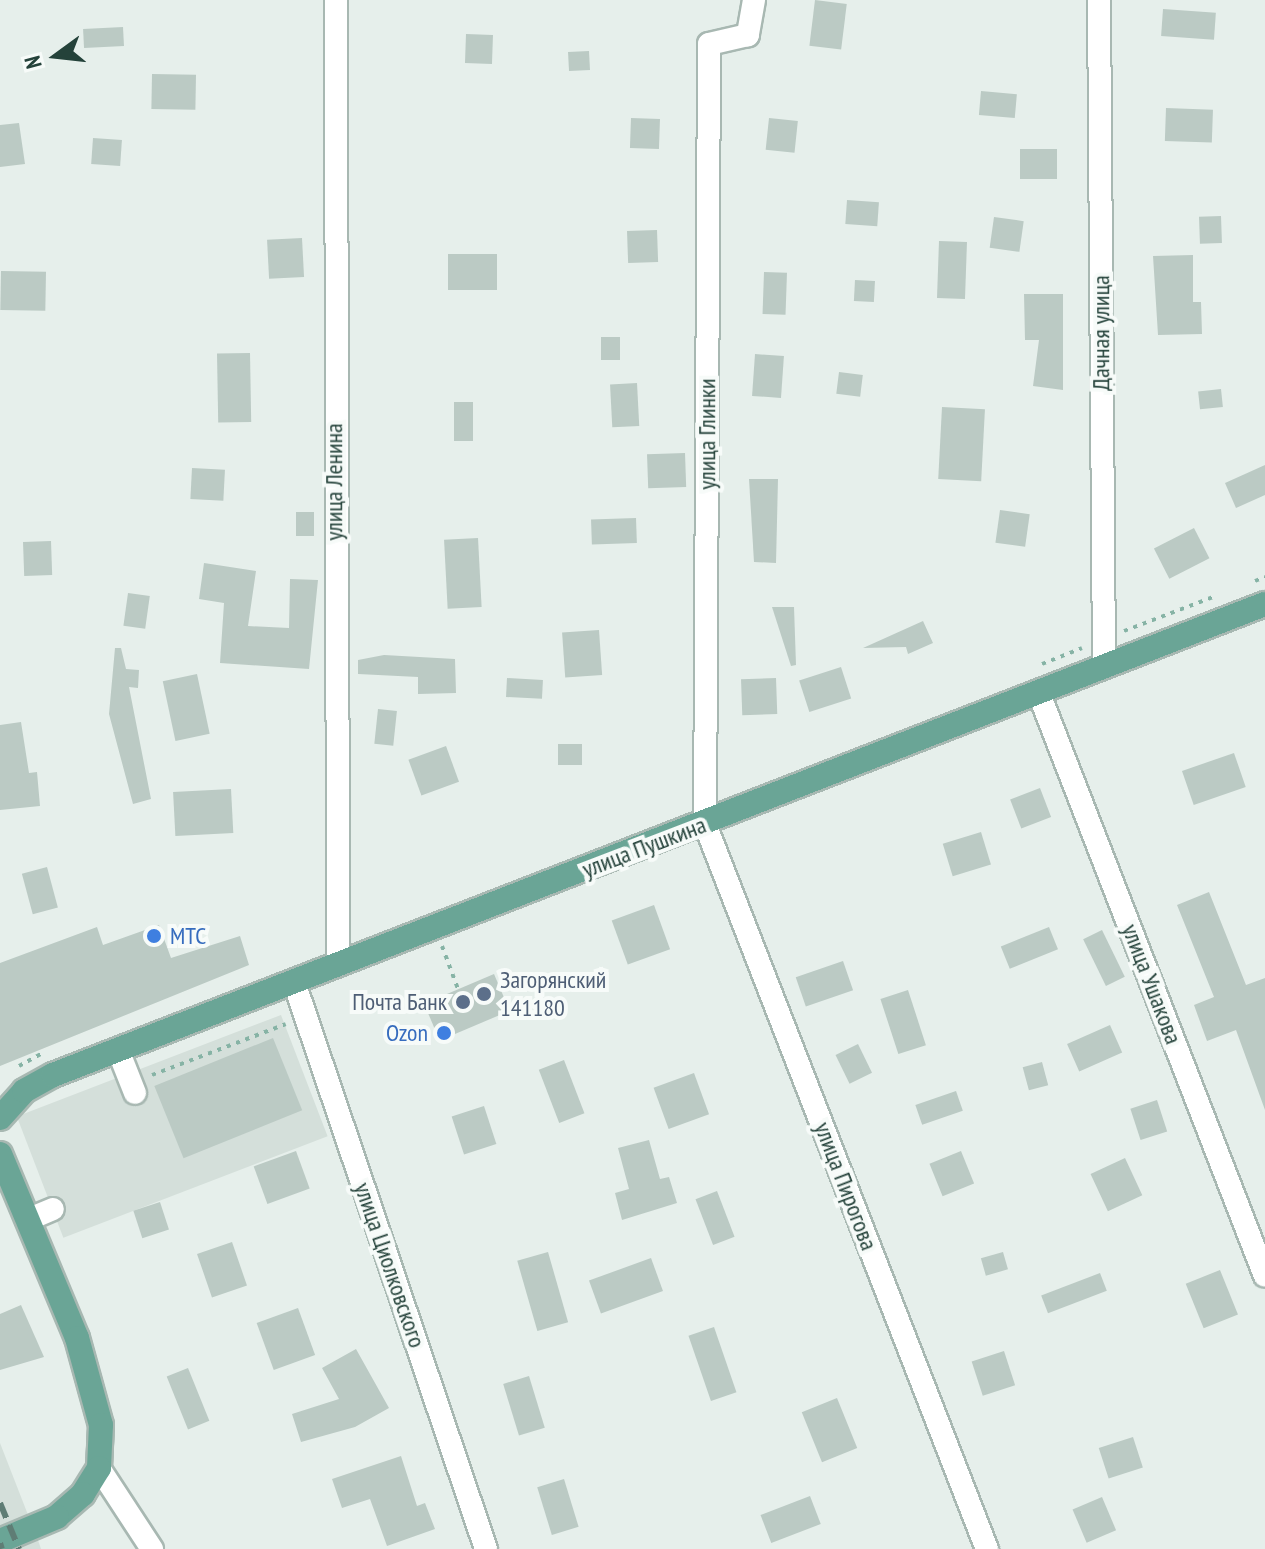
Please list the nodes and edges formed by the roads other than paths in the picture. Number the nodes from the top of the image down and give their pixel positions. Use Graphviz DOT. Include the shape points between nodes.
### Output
graph roads {
  1 [pos="336,0"];
  2 [pos="754,0"];
  3 [pos="1099,0"];
  4 [pos="1265,604"];
  5 [pos="1104,665"];
  6 [pos="1038,691"];
  7 [pos="705,824"];
  8 [pos="338,965"];
  9 [pos="294,982"];
  10 [pos="118,1050"];
  11 [pos="133,1088"];
  12 [pos="0,1118"];
  13 [pos="0,1154"];
  14 [pos="53,1209"];
  15 [pos="27,1220"];
  16 [pos="1265,1276"];
  17 [pos="99,1468"];
  18 [pos="0,1541"];
  19 [pos="152,1549"];
  20 [pos="486,1549"];
  21 [pos="987,1549"];
  1 -- 8 [label="street, улица Ленина"];
  2 -- 7 [label="street, улица Глинки" via="748,35 709,44"];
  3 -- 5 [label="street, Дачная улица"];
  4 -- 5 [label="main road, улица Пушкина"];
  5 -- 6 [label="main road, улица Пушкина"];
  6 -- 7 [label="main road, улица Пушкина"];
  6 -- 16 [label="street, улица Ушакова"];
  7 -- 8 [label="main road, улица Пушкина"];
  7 -- 21 [label="street, улица Пирогова"];
  8 -- 9 [label="main road, улица Пушкина"];
  9 -- 10 [label="main road, улица Пушкина"];
  9 -- 20 [label="street, улица Циолковского"];
  10 -- 11 [label="street"];
  10 -- 12 [label="main road, улица Пушкина" via="24,1091"];
  13 -- 15 [label="main road"];
  14 -- 15 [label="street"];
  15 -- 17 [label="main road" via="93,1381 101,1425"];
  17 -- 18 [label="main road" via="83,1494 57,1517"];
  17 -- 19 [label="street"];
}
